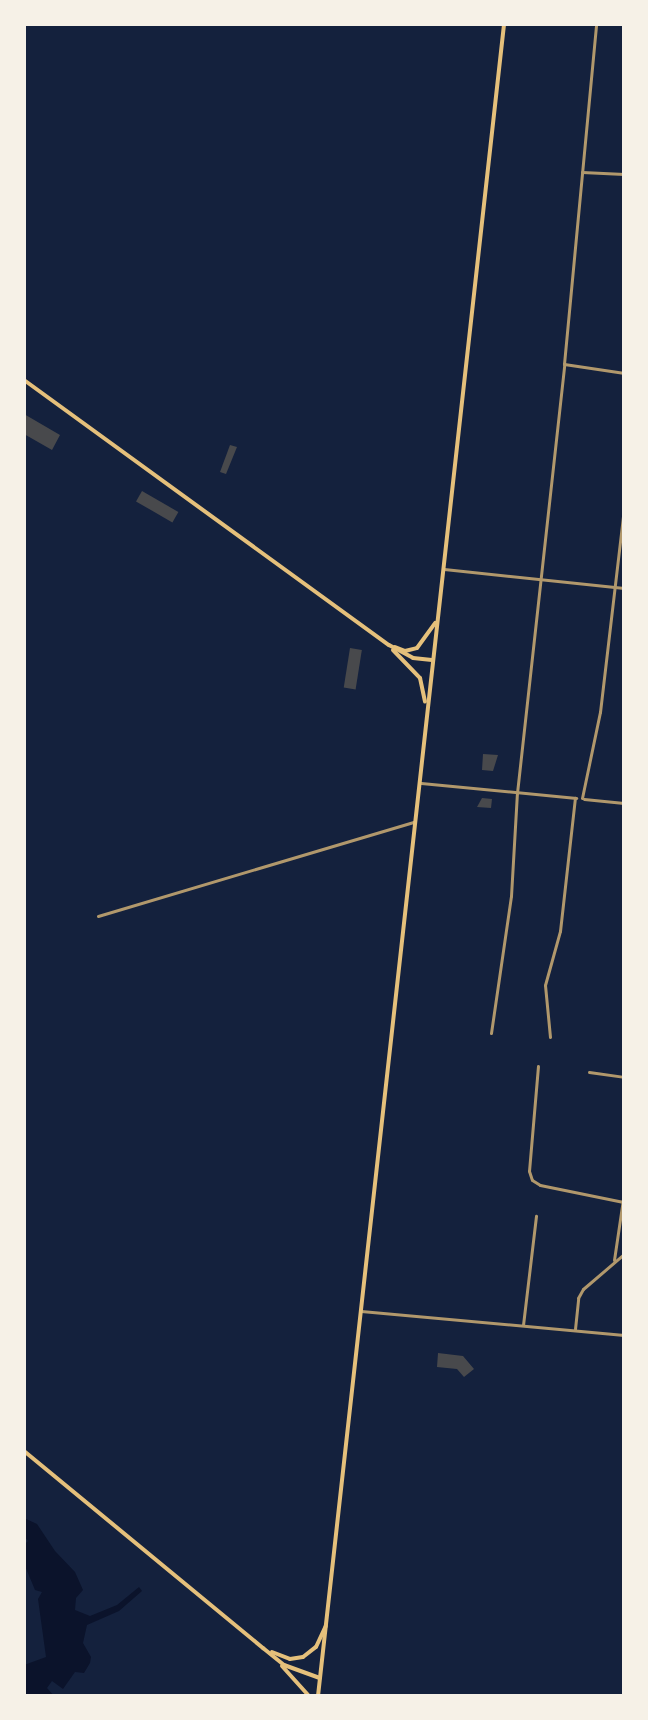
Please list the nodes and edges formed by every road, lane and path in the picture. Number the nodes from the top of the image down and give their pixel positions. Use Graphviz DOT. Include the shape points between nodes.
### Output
graph roads {
  1 [pos="504,24"];
  2 [pos="596,24"];
  3 [pos="582,172"];
  4 [pos="624,174"];
  5 [pos="564,364"];
  6 [pos="624,373"];
  7 [pos="24,380"];
  8 [pos="624,508"];
  9 [pos="444,569"];
  10 [pos="540,579"];
  11 [pos="614,587"];
  12 [pos="624,588"];
  13 [pos="438,617"];
  14 [pos="389,645"];
  15 [pos="432,660"];
  16 [pos="427,709"];
  17 [pos="418,783"];
  18 [pos="517,793"];
  19 [pos="575,798"];
  20 [pos="582,798"];
  21 [pos="624,803"];
  22 [pos="414,822"];
  23 [pos="98,916"];
  24 [pos="491,1033"];
  25 [pos="550,1037"];
  26 [pos="538,1066"];
  27 [pos="589,1072"];
  28 [pos="624,1077"];
  29 [pos="624,1192"];
  30 [pos="623,1202"];
  31 [pos="536,1216"];
  32 [pos="624,1254"];
  33 [pos="614,1261"];
  34 [pos="361,1311"];
  35 [pos="523,1325"];
  36 [pos="575,1330"];
  37 [pos="624,1335"];
  38 [pos="24,1451"];
  39 [pos="326,1626"];
  40 [pos="263,1648"];
  41 [pos="320,1678"];
  42 [pos="309,1696"];
  43 [pos="318,1696"];
  1 -- 9 [label="main road"];
  2 -- 3 [label="street"];
  3 -- 4 [label="street"];
  3 -- 5 [label="street"];
  5 -- 6 [label="street"];
  5 -- 10 [label="street"];
  7 -- 14 [label="main road"];
  8 -- 11 [label="street"];
  9 -- 10 [label="street"];
  9 -- 13 [label="main road"];
  10 -- 11 [label="street"];
  10 -- 18 [label="street"];
  11 -- 12 [label="street"];
  11 -- 20 [label="street" via="600,712"];
  13 -- 14 [label="main road" via="417,648 405,651"];
  13 -- 15 [label="main road"];
  14 -- 15 [label="main road" via="413,658"];
  14 -- 16 [label="main road" via="420,678"];
  15 -- 16 [label="main road"];
  16 -- 17 [label="main road"];
  17 -- 18 [label="street"];
  17 -- 22 [label="main road"];
  18 -- 19 [label="street"];
  18 -- 24 [label="street" via="511,896"];
  19 -- 20 [label="street"];
  19 -- 25 [label="street" via="560,931 545,985"];
  20 -- 21 [label="street"];
  22 -- 23 [label="street"];
  22 -- 34 [label="main road"];
  26 -- 30 [label="street" via="532,1180"];
  27 -- 28 [label="street"];
  29 -- 30 [label="street"];
  30 -- 33 [label="street"];
  31 -- 35 [label="street"];
  32 -- 33 [label="street"];
  33 -- 36 [label="street" via="583,1289"];
  34 -- 35 [label="street"];
  34 -- 39 [label="main road"];
  35 -- 36 [label="street"];
  36 -- 37 [label="street"];
  38 -- 40 [label="main road"];
  39 -- 40 [label="main road" via="316,1647 303,1657 290,1659"];
  39 -- 41 [label="main road"];
  40 -- 41 [label="main road" via="284,1665"];
  40 -- 42 [label="main road"];
  41 -- 43 [label="main road"];
}
